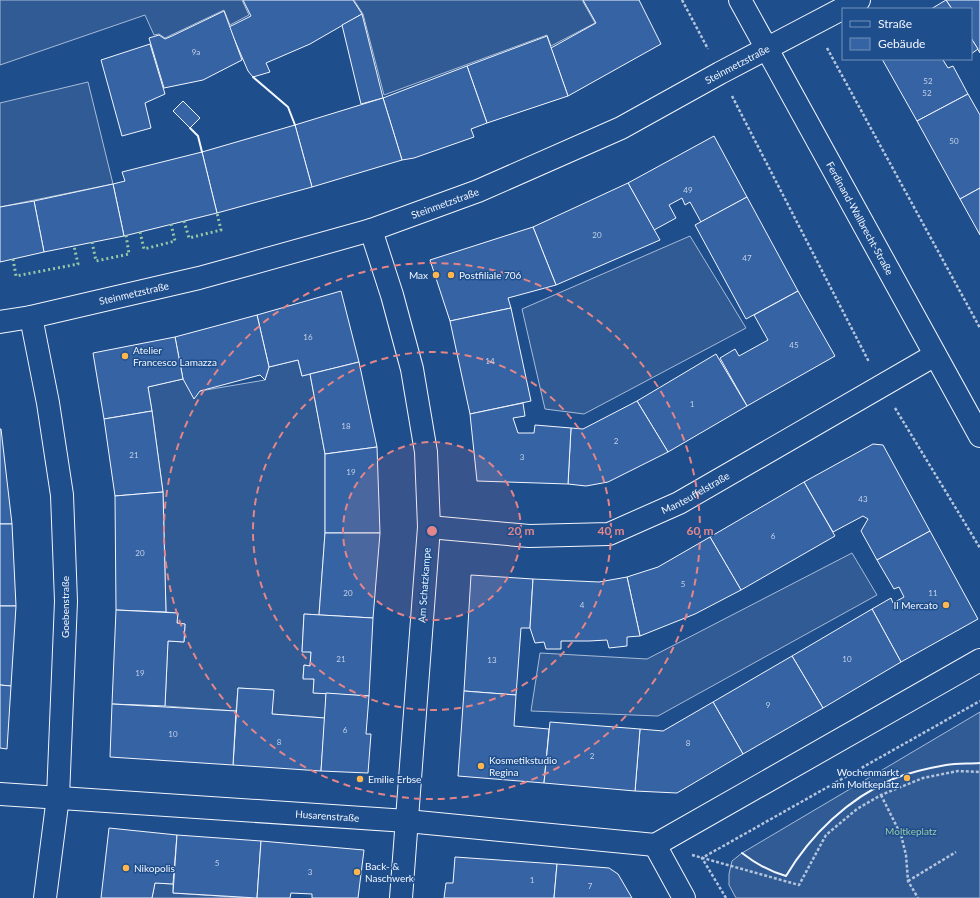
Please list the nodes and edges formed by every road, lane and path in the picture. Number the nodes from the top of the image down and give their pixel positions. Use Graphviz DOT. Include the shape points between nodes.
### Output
graph roads {
  1 [pos="682,0"];
  2 [pos="740,0"];
  3 [pos="859,0"];
  4 [pos="844,8"];
  5 [pos="842,9"];
  6 [pos="814,24"];
  7 [pos="767,49"];
  8 [pos="720,73"];
  9 [pos="371,230"];
  10 [pos="31,317"];
  11 [pos="0,322"];
  12 [pos="980,328"];
  13 [pos="935,355"];
  14 [pos="881,385"];
  15 [pos="980,436"];
  16 [pos="429,527"];
  17 [pos="980,548"];
  18 [pos="980,660"];
  19 [pos="980,701"];
  20 [pos="980,772"];
  21 [pos="0,794"];
  22 [pos="881,795"];
  23 [pos="58,797"];
  24 [pos="407,821"];
  25 [pos="655,845"];
  26 [pos="956,852"];
  27 [pos="702,858"];
  28 [pos="908,881"];
  29 [pos="45,898"];
  30 [pos="401,898"];
  31 [pos="684,898"];
  32 [pos="726,898"];
  33 [pos="918,898"];
  1 -- 8 [label="path"];
  2 -- 7 [label="street, Ferdinand-Wallbrecht-Straße"];
  3 -- 4 [label="street, Steinmetzstraße"];
  5 -- 6 [label="street, Steinmetzstraße"];
  6 -- 7 [label="street, Steinmetzstraße"];
  6 -- 12 [label="path"];
  7 -- 8 [label="street, Steinmetzstraße"];
  7 -- 13 [label="street, Ferdinand-Wallbrecht-Straße"];
  8 -- 9 [label="street, Steinmetzstraße" via="614,131 478,191"];
  8 -- 14 [label="path"];
  9 -- 10 [label="street, Steinmetzstraße" via="199,278"];
  9 -- 16 [label="street, Am Schatzkampe" via="412,369 426,452"];
  10 -- 11 [label="street, Steinmetzstraße"];
  10 -- 23 [label="street, Goebenstraße" via="62,495 66,601"];
  13 -- 14 [label="street, Manteuffelstraße"];
  13 -- 15 [label="street, Ferdinand-Wallbrecht-Straße"];
  14 -- 16 [label="street, Manteuffelstraße" via="679,503 609,534 529,536"];
  14 -- 17 [label="path"];
  16 -- 24 [label="street, Am Schatzkampe"];
  18 -- 25 [label="street"];
  19 -- 27 [label="path"];
  20 -- 22 [label="path" via="958,771 923,778"];
  21 -- 23 [label="street, Husarenstraße"];
  22 -- 27 [label="path" via="857,808 826,835 799,885"];
  22 -- 28 [label="path" via="901,835"];
  23 -- 24 [label="street, Husarenstraße"];
  23 -- 29 [label="street, Goebenstraße"];
  24 -- 25 [label="street, Husarenstraße"];
  24 -- 30 [label="street, Am Schatzkampe"];
  25 -- 27 [label="path"];
  25 -- 31 [label="street"];
  26 -- 28 [label="path"];
  27 -- 32 [label="path"];
  28 -- 33 [label="path"];
}
